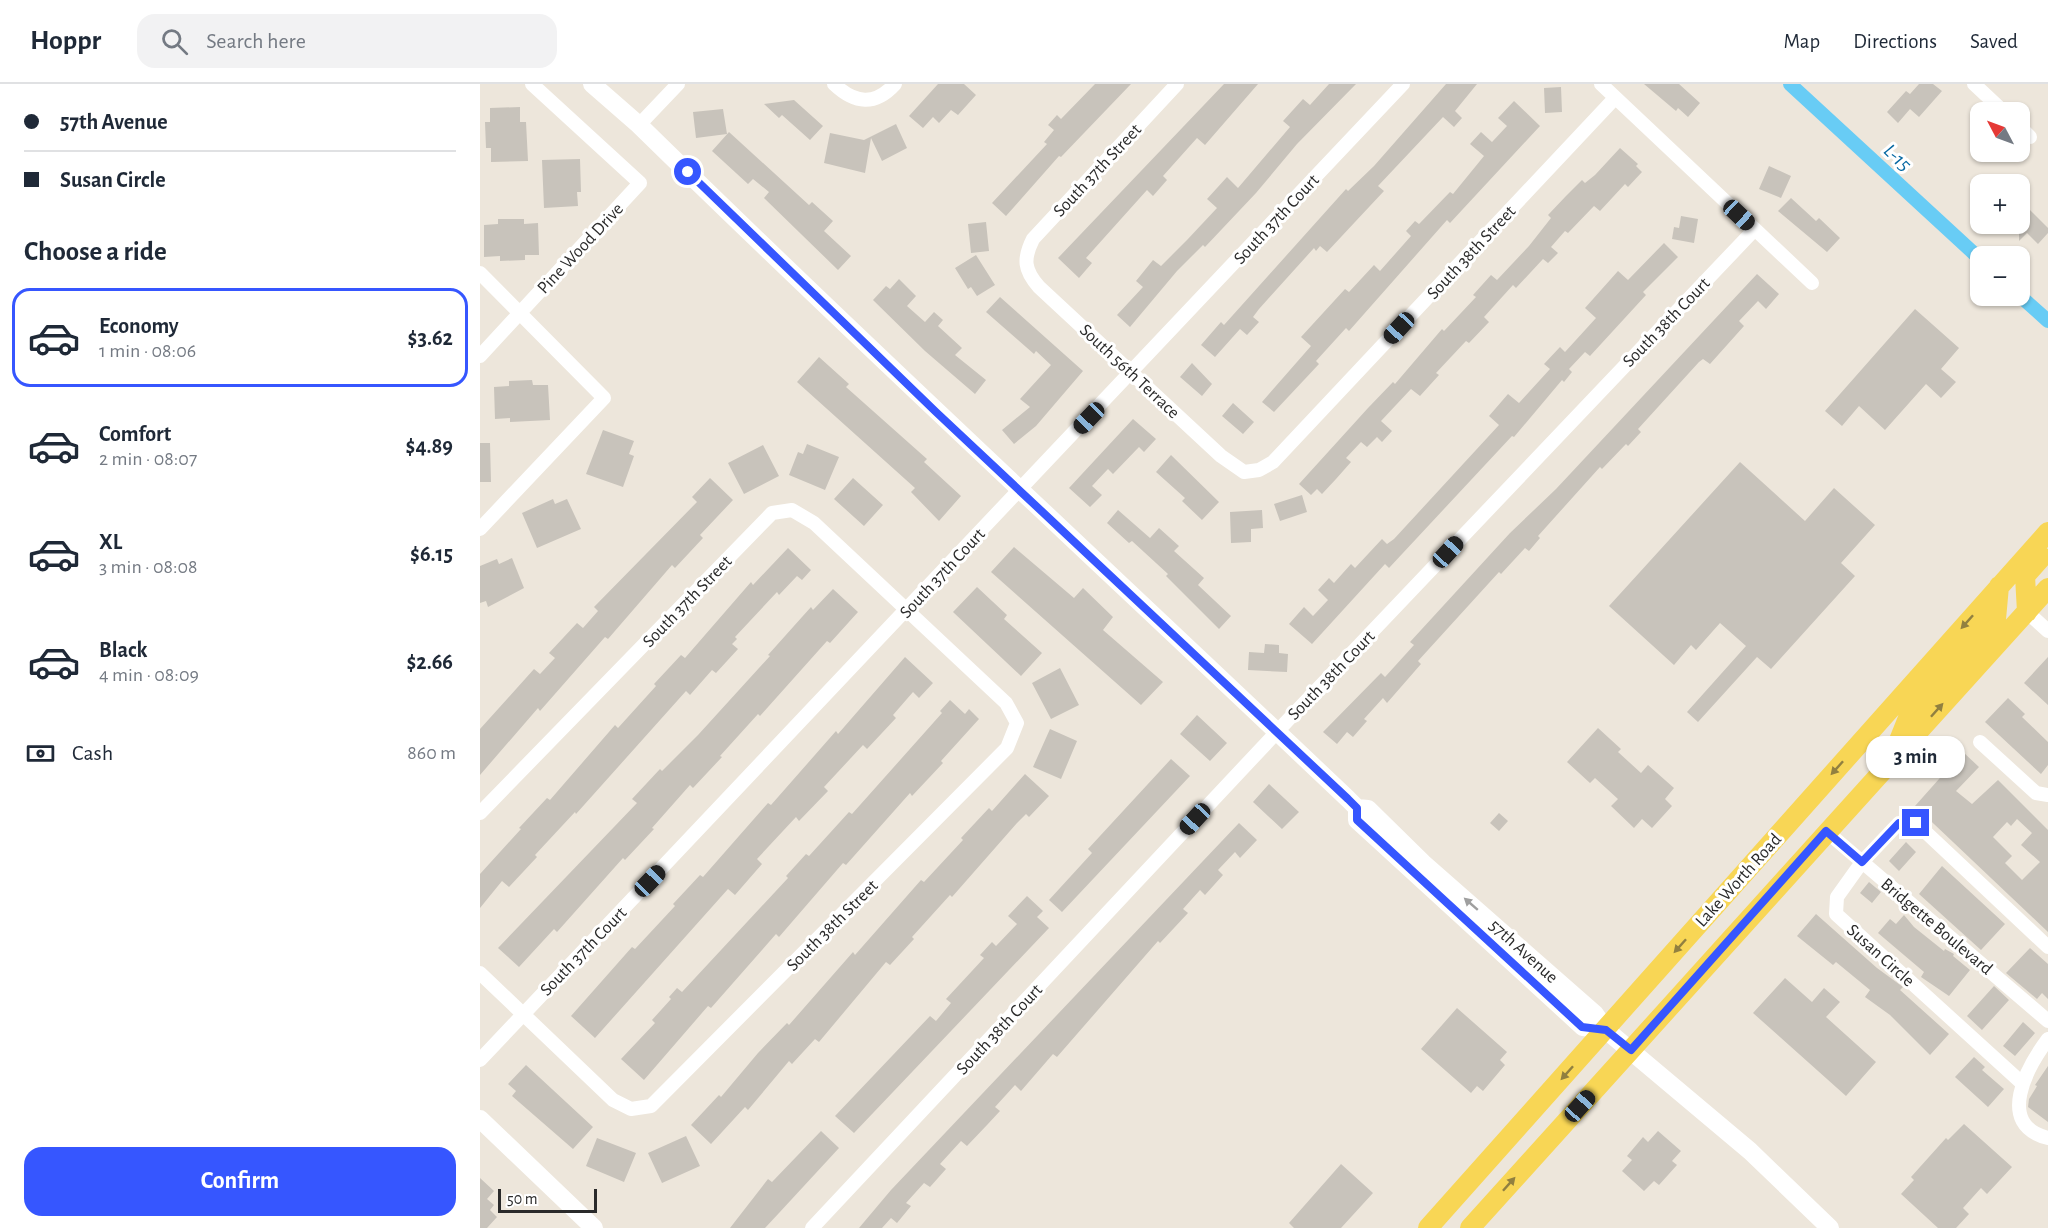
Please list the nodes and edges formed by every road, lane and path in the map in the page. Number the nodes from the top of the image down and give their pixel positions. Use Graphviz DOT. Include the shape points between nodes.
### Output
graph roads {
  1 [pos="532,84"];
  2 [pos="592,84"];
  3 [pos="678,84"];
  4 [pos="834,84"];
  5 [pos="895,84"];
  6 [pos="1177,84"];
  7 [pos="1403,84"];
  8 [pos="1601,84"];
  9 [pos="1974,84"];
  10 [pos="1616,98"];
  11 [pos="1993,102"];
  12 [pos="639,125"];
  13 [pos="1755,229"];
  14 [pos="1025,262"];
  15 [pos="480,273"];
  16 [pos="1812,284"];
  17 [pos="520,313"];
  18 [pos="480,356"];
  19 [pos="1131,375"];
  20 [pos="1244,472"];
  21 [pos="1019,491"];
  22 [pos="480,529"];
  23 [pos="2048,532"];
  24 [pos="2048,550"];
  25 [pos="1999,586"];
  26 [pos="2048,588"];
  27 [pos="907,611"];
  28 [pos="2027,612"];
  29 [pos="2048,631"];
  30 [pos="1017,723"];
  31 [pos="1277,732"];
  32 [pos="1980,742"];
  33 [pos="1890,762"];
  34 [pos="2048,795"];
  35 [pos="480,813"];
  36 [pos="1826,831"];
  37 [pos="1862,862"];
  38 [pos="2048,947"];
  39 [pos="480,973"];
  40 [pos="523,1014"];
  41 [pos="2048,1021"];
  42 [pos="1606,1030"];
  43 [pos="2048,1039"];
  44 [pos="1631,1050"];
  45 [pos="480,1060"];
  46 [pos="2023,1084"];
  47 [pos="480,1119"];
  48 [pos="2048,1138"];
  49 [pos="1432,1225"];
  50 [pos="594,1228"];
  51 [pos="812,1228"];
  52 [pos="1470,1228"];
  53 [pos="1830,1228"];
  1 -- 17 [label="street, Pine Wood Drive" via="640,183"];
  2 -- 12 [label="street, 57th Avenue"];
  3 -- 12 [label="street"];
  4 -- 5 [label="street" via="850,98 860,100 880,97"];
  6 -- 14 [label="street, South 37th Street" via="1033,239"];
  7 -- 19 [label="street, South 37th Court"];
  8 -- 10 [label="street"];
  9 -- 11 [label="street"];
  10 -- 13 [label="street"];
  10 -- 20 [label="street, South 38th Street" via="1273,462"];
  12 -- 21 [label="street, 57th Avenue"];
  13 -- 16 [label="street"];
  13 -- 31 [label="street, South 38th Court"];
  14 -- 19 [label="street, South 56th Terrace" via="1039,286"];
  15 -- 17 [label="street"];
  17 -- 18 [label="street, Pine Wood Drive"];
  17 -- 22 [label="street" via="604,398"];
  19 -- 20 [label="street, South 56th Terrace"];
  19 -- 21 [label="street, South 37th Court"];
  21 -- 27 [label="street, South 37th Court"];
  21 -- 31 [label="street, 57th Avenue"];
  23 -- 25 [label="main road, Lake Worth Road"];
  24 -- 28 [label="main road" via="2025,576"];
  25 -- 33 [label="main road" via="1996,619 1908,718"];
  25 -- 42 [label="main road, Lake Worth Road, one-way"];
  26 -- 28 [label="main road, Lake Worth Road"];
  27 -- 30 [label="street, South 37th Street" via="1006,703"];
  27 -- 35 [label="street, South 37th Street" via="814,523 792,510 772,513"];
  27 -- 40 [label="street, South 37th Court"];
  28 -- 29 [label="street"];
  33 -- 28 [label="main road, Lake Worth Road, one-way"];
  30 -- 40 [label="street, South 38th Street" via="1007,748 651,1106 631,1109 613,1100"];
  31 -- 42 [label="street, 57th Avenue" via="1357,808 1357,820 1563,1010 1582,1027"];
  31 -- 51 [label="street, South 38th Court"];
  32 -- 34 [label="street" via="2036,793"];
  33 -- 36 [label="main road, Lake Worth Road"];
  36 -- 37 [label="street, Bridgette Boulevard"];
  36 -- 44 [label="main road, Lake Worth Road"];
  37 -- 38 [label="street, Susan Circle" via="1899,823 1916,823"];
  37 -- 41 [label="street, Bridgette Boulevard"];
  37 -- 46 [label="street, Susan Circle" via="1837,897 1836,915"];
  39 -- 40 [label="street"];
  40 -- 45 [label="street, South 37th Court"];
  42 -- 44 [label="street, 57th Avenue"];
  42 -- 49 [label="main road, Lake Worth Road, one-way"];
  43 -- 46 [label="street"];
  52 -- 44 [label="main road, Lake Worth Road, one-way"];
  44 -- 53 [label="street, 57th Avenue" via="1750,1151"];
  46 -- 48 [label="street" via="2018,1108 2021,1117 2032,1131"];
  47 -- 50 [label="street"];
}
